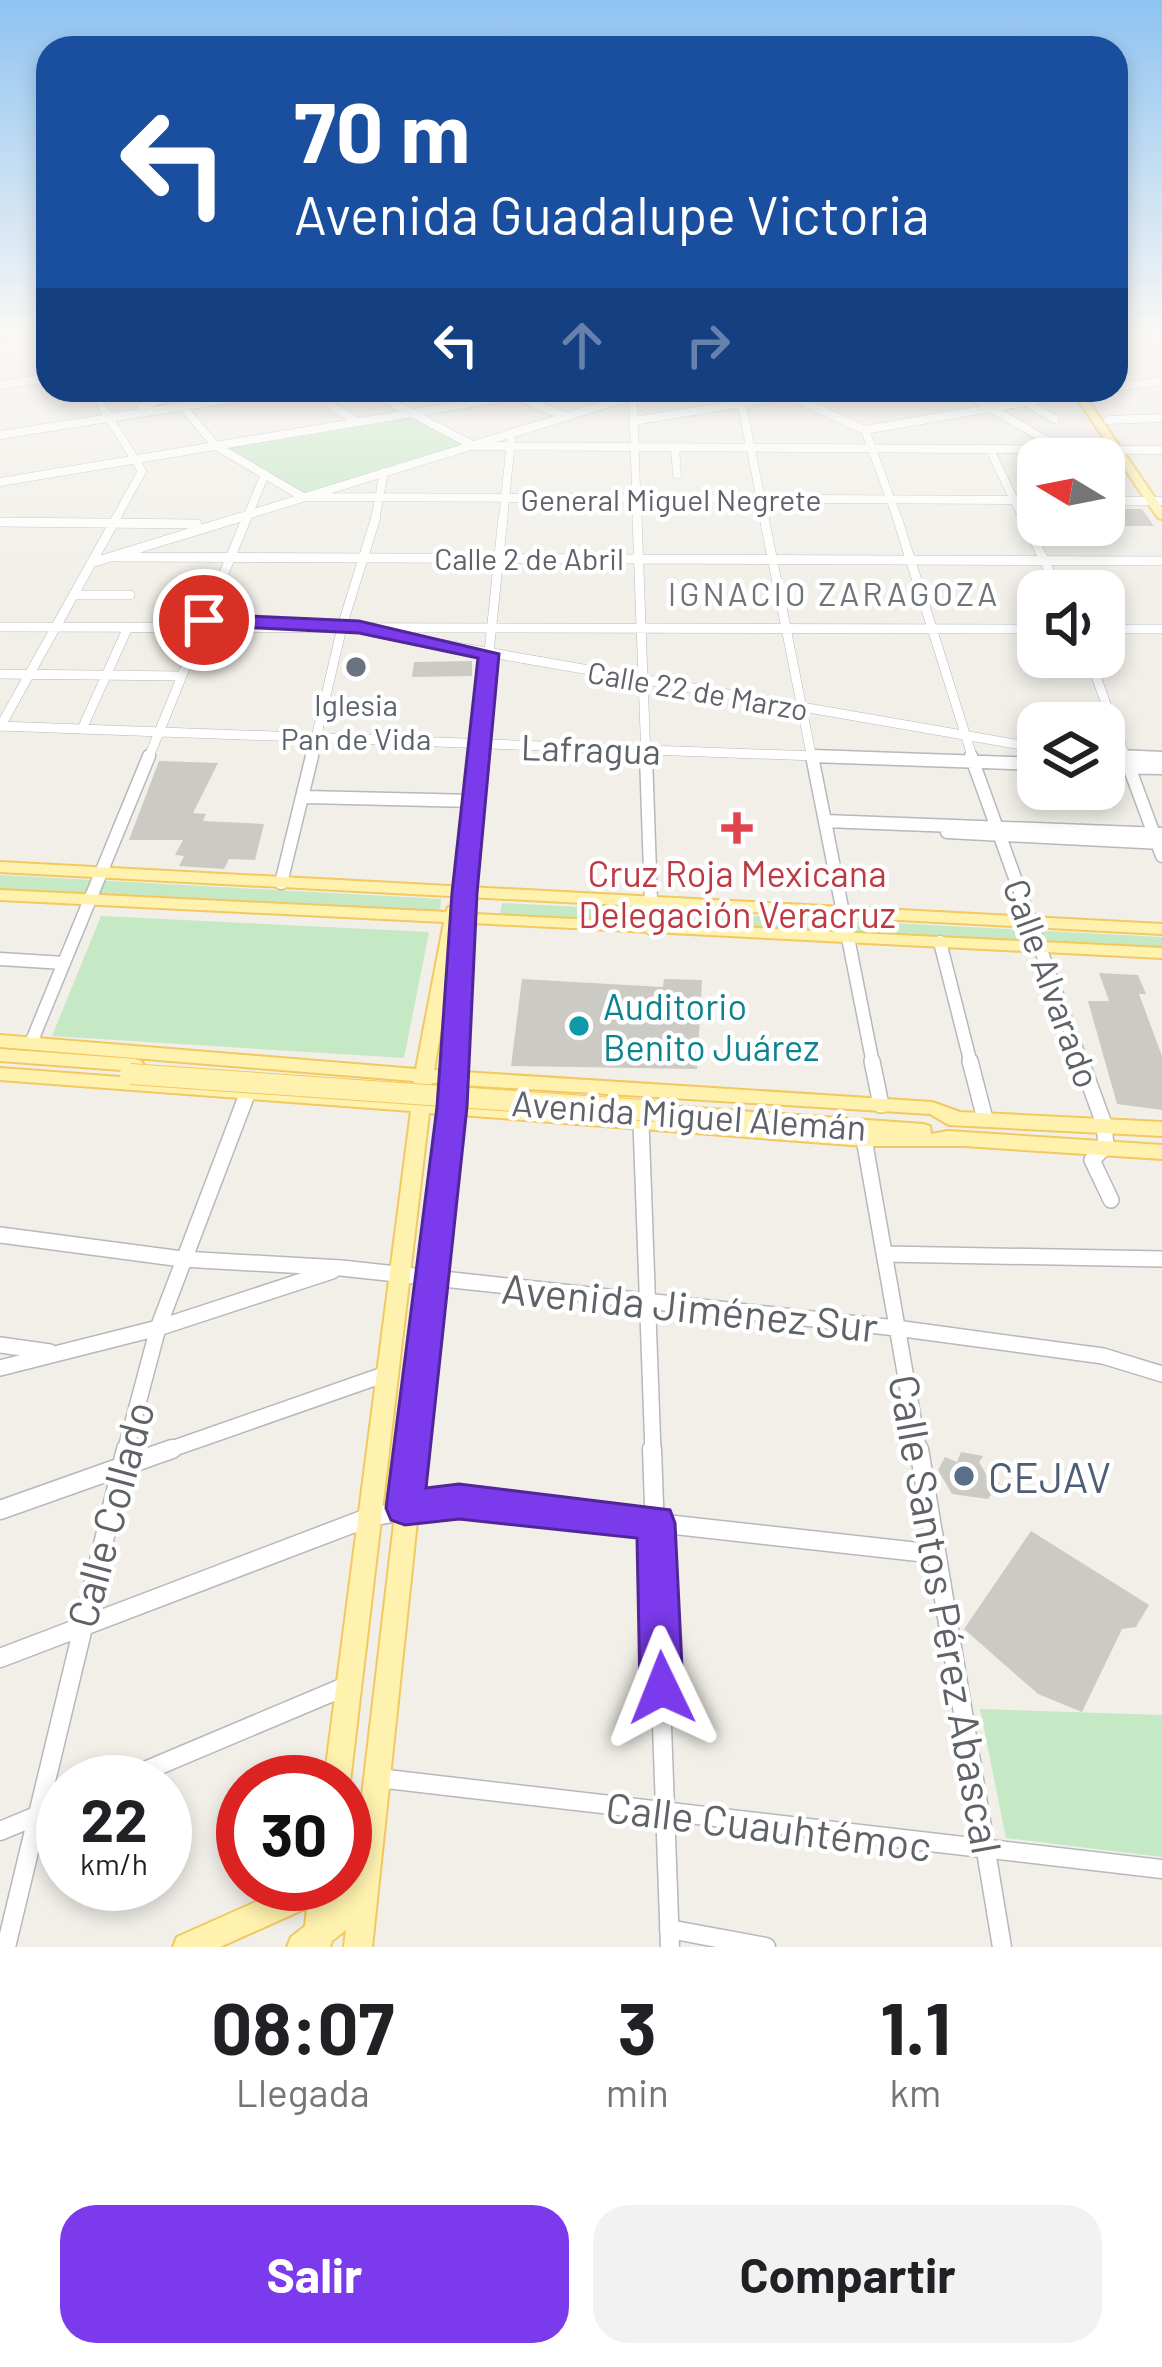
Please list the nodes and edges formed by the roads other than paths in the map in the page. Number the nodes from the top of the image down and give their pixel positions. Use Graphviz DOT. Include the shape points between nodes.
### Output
graph roads {
  1 [pos="634,421"];
  2 [pos="86,422"];
  3 [pos="113,422"];
  4 [pos="196,422"];
  5 [pos="357,422"];
  6 [pos="429,422"];
  7 [pos="549,422"];
  8 [pos="746,422"];
  9 [pos="848,422"];
  10 [pos="912,422"];
  11 [pos="1014,422"];
  12 [pos="866,430"];
  13 [pos="512,434"];
  14 [pos="0,435"];
  15 [pos="1042,438"];
  16 [pos="216,446"];
  17 [pos="474,446"];
  18 [pos="510,447"];
  19 [pos="636,448"];
  20 [pos="675,448"];
  21 [pos="871,448"];
  22 [pos="752,449"];
  23 [pos="990,450"];
  24 [pos="1017,450"];
  25 [pos="1125,450"];
  26 [pos="1162,450"];
  27 [pos="1125,453"];
  28 [pos="136,460"];
  29 [pos="384,472"];
  30 [pos="265,474"];
  31 [pos="677,474"];
  32 [pos="0,482"];
  33 [pos="303,497"];
  34 [pos="382,498"];
  35 [pos="506,498"];
  36 [pos="1017,498"];
  37 [pos="639,499"];
  38 [pos="764,500"];
  39 [pos="890,500"];
  40 [pos="1017,500"];
  41 [pos="1159,500"];
  42 [pos="1125,501"];
  43 [pos="248,513"];
  44 [pos="1162,516"];
  45 [pos="0,522"];
  46 [pos="114,524"];
  47 [pos="210,524"];
  48 [pos="1039,546"];
  49 [pos="112,556"];
  50 [pos="229,557"];
  51 [pos="498,557"];
  52 [pos="362,558"];
  53 [pos="639,558"];
  54 [pos="774,559"];
  55 [pos="912,559"];
  56 [pos="1045,560"];
  57 [pos="1162,561"];
  58 [pos="91,563"];
  59 [pos="1050,570"];
  60 [pos="74,595"];
  61 [pos="130,595"];
  62 [pos="58,623"];
  63 [pos="0,624"];
  64 [pos="202,624"];
  65 [pos="128,627"];
  66 [pos="342,627"];
  67 [pos="359,627"];
  68 [pos="489,627"];
  69 [pos="641,628"];
  70 [pos="784,628"];
  71 [pos="933,628"];
  72 [pos="1017,629"];
  73 [pos="1125,629"];
  74 [pos="1162,629"];
  75 [pos="488,654"];
  76 [pos="0,674"];
  77 [pos="29,675"];
  78 [pos="106,675"];
  79 [pos="182,676"];
  80 [pos="1097,678"];
  81 [pos="643,680"];
  82 [pos="799,707"];
  83 [pos="0,726"];
  84 [pos="82,729"];
  85 [pos="160,732"];
  86 [pos="964,735"];
  87 [pos="320,737"];
  88 [pos="481,743"];
  89 [pos="1017,744"];
  90 [pos="647,750"];
  91 [pos="810,756"];
  92 [pos="1162,758"];
  93 [pos="1125,761"];
  94 [pos="974,762"];
  95 [pos="1130,762"];
  96 [pos="1017,763"];
  97 [pos="1125,763"];
  98 [pos="1162,769"];
  99 [pos="306,797"];
  100 [pos="474,801"];
  101 [pos="825,824"];
  102 [pos="997,830"];
  103 [pos="1159,838"];
  104 [pos="1162,856"];
  105 [pos="0,867"];
  106 [pos="103,872"];
  107 [pos="281,883"];
  108 [pos="464,893"];
  109 [pos="0,895"];
  110 [pos="92,899"];
  111 [pos="652,904"];
  112 [pos="777,911"];
  113 [pos="843,914"];
  114 [pos="458,918"];
  115 [pos="1032,922"];
  116 [pos="652,928"];
  117 [pos="1162,929"];
  118 [pos="777,935"];
  119 [pos="848,939"];
  120 [pos="940,942"];
  121 [pos="1042,948"];
  122 [pos="1162,953"];
  123 [pos="0,959"];
  124 [pos="64,963"];
  125 [pos="0,1041"];
  126 [pos="31,1043"];
  127 [pos="0,1059"];
  128 [pos="360,1071"];
  129 [pos="0,1074"];
  130 [pos="424,1076"];
  131 [pos="451,1078"];
  132 [pos="524,1083"];
  133 [pos="248,1092"];
  134 [pos="355,1100"];
  135 [pos="421,1105"];
  136 [pos="881,1106"];
  137 [pos="452,1107"];
  138 [pos="650,1112"];
  139 [pos="520,1113"];
  140 [pos="957,1118"];
  141 [pos="986,1119"];
  142 [pos="1104,1124"];
  143 [pos="1162,1129"];
  144 [pos="864,1138"];
  145 [pos="957,1141"];
  146 [pos="1106,1146"];
  147 [pos="1162,1151"];
  148 [pos="1111,1200"];
  149 [pos="0,1235"];
  150 [pos="885,1254"];
  151 [pos="182,1259"];
  152 [pos="1162,1259"];
  153 [pos="341,1268"];
  154 [pos="399,1274"];
  155 [pos="431,1277"];
  156 [pos="648,1301"];
  157 [pos="158,1328"];
  158 [pos="896,1328"];
  159 [pos="0,1345"];
  160 [pos="57,1354"];
  161 [pos="0,1369"];
  162 [pos="386,1374"];
  163 [pos="1162,1374"];
  164 [pos="120,1467"];
  165 [pos="405,1508"];
  166 [pos="0,1510"];
  167 [pos="370,1517"];
  168 [pos="656,1523"];
  169 [pos="936,1554"];
  170 [pos="79,1626"];
  171 [pos="0,1658"];
  172 [pos="350,1685"];
  173 [pos="183,1755"];
  174 [pos="341,1755"];
  175 [pos="377,1778"];
  176 [pos="666,1812"];
  177 [pos="36,1817"];
  178 [pos="33,1818"];
  179 [pos="372,1821"];
  180 [pos="0,1832"];
  181 [pos="991,1852"];
  182 [pos="1162,1869"];
  183 [pos="266,1911"];
  184 [pos="318,1911"];
  185 [pos="349,1911"];
  186 [pos="362,1911"];
  187 [pos="670,1938"];
  188 [pos="312,1945"];
  189 [pos="6,1947"];
  190 [pos="188,1947"];
  191 [pos="358,1947"];
  192 [pos="766,1947"];
  193 [pos="1002,1947"];
  1 -- 19 [label="street"];
  2 -- 14 [label="street"];
  3 -- 28 [label="street"];
  4 -- 16 [label="street"];
  5 -- 16 [label="street"];
  6 -- 17 [label="street"];
  7 -- 13 [label="street"];
  8 -- 22 [label="street"];
  9 -- 12 [label="street"];
  10 -- 12 [label="street"];
  11 -- 15 [label="street"];
  12 -- 21 [label="street, Calle Alvarado"];
  13 -- 17 [label="street"];
  13 -- 18 [label="street"];
  16 -- 28 [label="street"];
  16 -- 30 [label="street"];
  17 -- 18 [label="street"];
  17 -- 29 [label="street"];
  18 -- 19 [label="street"];
  18 -- 35 [label="street"];
  19 -- 20 [label="street"];
  19 -- 37 [label="street"];
  20 -- 22 [label="street"];
  20 -- 31 [label="street"];
  21 -- 22 [label="street"];
  21 -- 23 [label="street"];
  21 -- 39 [label="street, Calle Alvarado"];
  22 -- 38 [label="street"];
  23 -- 24 [label="street"];
  23 -- 36 [label="street"];
  25 -- 26 [label="street"];
  27 -- 41 [label="main road"];
  28 -- 32 [label="street"];
  28 -- 46 [label="street" via="142,471"];
  29 -- 33 [label="street"];
  29 -- 34 [label="street"];
  30 -- 33 [label="street"];
  30 -- 43 [label="street"];
  33 -- 34 [label="street, General Miguel Negrete"];
  33 -- 43 [label="street"];
  34 -- 35 [label="street, General Miguel Negrete"];
  34 -- 52 [label="street"];
  35 -- 37 [label="street, General Miguel Negrete"];
  35 -- 51 [label="street"];
  37 -- 38 [label="street, General Miguel Negrete"];
  37 -- 53 [label="street"];
  38 -- 39 [label="street, General Miguel Negrete"];
  38 -- 54 [label="street"];
  39 -- 40 [label="street, General Miguel Negrete"];
  39 -- 55 [label="street, Calle Alvarado"];
  41 -- 42 [label="street"];
  41 -- 44 [label="main road"];
  43 -- 47 [label="street"];
  43 -- 50 [label="street"];
  45 -- 46 [label="street"];
  46 -- 47 [label="street"];
  46 -- 58 [label="street"];
  47 -- 49 [label="street"];
  48 -- 56 [label="street"];
  49 -- 50 [label="street, Calle 2 de Abril"];
  49 -- 58 [label="street"];
  50 -- 52 [label="street, Calle 2 de Abril"];
  50 -- 64 [label="street"];
  51 -- 52 [label="street, Calle 2 de Abril"];
  51 -- 53 [label="street, Calle 2 de Abril"];
  51 -- 68 [label="street"];
  52 -- 66 [label="street"];
  53 -- 54 [label="street, Calle 2 de Abril"];
  53 -- 69 [label="street"];
  54 -- 55 [label="street, Calle 2 de Abril"];
  54 -- 70 [label="street"];
  55 -- 56 [label="street, Calle 2 de Abril"];
  55 -- 71 [label="street, Calle Alvarado"];
  56 -- 57 [label="street, Calle 2 de Abril"];
  56 -- 59 [label="street"];
  58 -- 60 [label="street"];
  60 -- 61 [label="street"];
  60 -- 62 [label="street"];
  62 -- 63 [label="street"];
  62 -- 64 [label="street"];
  62 -- 65 [label="street"];
  62 -- 77 [label="street"];
  64 -- 65 [label="street"];
  64 -- 66 [label="street"];
  64 -- 79 [label="street"];
  65 -- 78 [label="street"];
  66 -- 67 [label="street"];
  66 -- 87 [label="street"];
  67 -- 68 [label="street"];
  67 -- 75 [label="street, Calle 22 de Marzo"];
  68 -- 69 [label="street"];
  68 -- 75 [label="street"];
  69 -- 70 [label="street"];
  69 -- 81 [label="street"];
  70 -- 71 [label="street"];
  70 -- 82 [label="street"];
  71 -- 72 [label="street"];
  71 -- 86 [label="street, Calle Alvarado"];
  73 -- 74 [label="street"];
  75 -- 81 [label="street, Calle 22 de Marzo"];
  75 -- 88 [label="street"];
  76 -- 77 [label="street"];
  77 -- 78 [label="street"];
  77 -- 83 [label="street"];
  78 -- 79 [label="street"];
  78 -- 84 [label="street"];
  79 -- 85 [label="street"];
  80 -- 95 [label="street"];
  81 -- 82 [label="street, Calle 22 de Marzo"];
  81 -- 90 [label="street"];
  82 -- 86 [label="street, Calle 22 de Marzo"];
  82 -- 91 [label="street"];
  83 -- 84 [label="street, Lafragua"];
  84 -- 85 [label="street, Lafragua"];
  85 -- 87 [label="street, Lafragua"];
  85 -- 106 [label="street"];
  86 -- 89 [label="street, Calle 22 de Marzo"];
  86 -- 94 [label="street, Calle Alvarado"];
  87 -- 88 [label="street, Lafragua"];
  87 -- 99 [label="street"];
  88 -- 90 [label="street, Lafragua"];
  88 -- 100 [label="street"];
  90 -- 91 [label="street, Lafragua"];
  90 -- 111 [label="street"];
  91 -- 94 [label="street, Lafragua"];
  91 -- 101 [label="street"];
  92 -- 95 [label="street"];
  93 -- 95 [label="street"];
  94 -- 96 [label="street, Lafragua"];
  94 -- 102 [label="street, Calle Alvarado"];
  95 -- 97 [label="street"];
  95 -- 98 [label="street"];
  95 -- 103 [label="street"];
  99 -- 100 [label="street"];
  99 -- 107 [label="street"];
  100 -- 108 [label="street"];
  101 -- 102 [label="street"];
  101 -- 113 [label="street"];
  102 -- 103 [label="street"];
  102 -- 115 [label="street, Calle Alvarado"];
  103 -- 104 [label="street"];
  105 -- 106 [label="main road"];
  106 -- 107 [label="main road"];
  106 -- 110 [label="street"];
  107 -- 108 [label="main road"];
  108 -- 111 [label="main road"];
  108 -- 114 [label="main road"];
  109 -- 110 [label="main road"];
  110 -- 114 [label="main road"];
  110 -- 124 [label="street"];
  111 -- 112 [label="main road"];
  111 -- 116 [label="street"];
  112 -- 113 [label="main road"];
  112 -- 118 [label="main road"];
  113 -- 115 [label="main road"];
  113 -- 119 [label="street"];
  114 -- 116 [label="main road"];
  114 -- 130 [label="main road"];
  114 -- 131 [label="main road"];
  115 -- 117 [label="main road"];
  115 -- 121 [label="street, Calle Alvarado"];
  116 -- 118 [label="main road"];
  118 -- 119 [label="main road"];
  119 -- 120 [label="main road"];
  119 -- 136 [label="street"];
  120 -- 121 [label="main road"];
  120 -- 141 [label="street"];
  121 -- 122 [label="main road"];
  121 -- 142 [label="street, Calle Alvarado"];
  123 -- 124 [label="street"];
  124 -- 126 [label="street"];
  125 -- 126 [label="main road"];
  126 -- 128 [label="main road"];
  127 -- 138 [label="main road, Avenida Miguel Alemán, bridge"];
  128 -- 130 [label="main road"];
  128 -- 134 [label="main road" via="368,1082"];
  129 -- 133 [label="main road"];
  130 -- 131 [label="main road"];
  130 -- 135 [label="main road"];
  131 -- 132 [label="main road"];
  131 -- 137 [label="main road"];
  132 -- 136 [label="main road"];
  132 -- 139 [label="main road" via="512,1088 508,1103"];
  133 -- 134 [label="main road"];
  133 -- 151 [label="street, Calle Collado"];
  134 -- 135 [label="main road"];
  135 -- 137 [label="main road"];
  135 -- 154 [label="main road"];
  136 -- 140 [label="main road"];
  137 -- 139 [label="main road"];
  137 -- 155 [label="main road"];
  138 -- 139 [label="main road"];
  138 -- 140 [label="main road, Avenida Miguel Alemán"];
  138 -- 144 [label="main road"];
  138 -- 145 [label="main road, Avenida Miguel Alemán" via="921,1131"];
  138 -- 156 [label="street"];
  140 -- 141 [label="main road, Avenida Miguel Alemán"];
  141 -- 142 [label="main road, Avenida Miguel Alemán"];
  142 -- 143 [label="main road, Avenida Miguel Alemán"];
  142 -- 146 [label="street, Calle Alvarado"];
  144 -- 145 [label="main road"];
  144 -- 150 [label="street, Calle Santos Pérez Abascal"];
  145 -- 146 [label="main road, Avenida Miguel Alemán"];
  146 -- 147 [label="main road, Avenida Miguel Alemán"];
  146 -- 148 [label="street, Calle Alvarado" via="1092,1160"];
  149 -- 151 [label="street, Avenida Jiménez Sur"];
  150 -- 152 [label="street"];
  150 -- 158 [label="street, Calle Santos Pérez Abascal"];
  151 -- 153 [label="street, Avenida Jiménez Sur"];
  151 -- 157 [label="street, Calle Collado"];
  153 -- 154 [label="street, Avenida Jiménez Sur"];
  153 -- 157 [label="street"];
  154 -- 155 [label="street, Avenida Jiménez Sur"];
  154 -- 162 [label="main road"];
  155 -- 156 [label="street, Avenida Jiménez Sur"];
  155 -- 165 [label="main road"];
  156 -- 158 [label="street, Avenida Jiménez Sur"];
  156 -- 168 [label="street"];
  157 -- 160 [label="street"];
  157 -- 164 [label="street, Calle Collado"];
  158 -- 163 [label="street, Avenida Jiménez Sur" via="1103,1356"];
  158 -- 169 [label="street, Calle Santos Pérez Abascal"];
  159 -- 160 [label="street"];
  160 -- 161 [label="street"];
  162 -- 164 [label="street"];
  162 -- 167 [label="main road"];
  164 -- 166 [label="street"];
  164 -- 170 [label="street, Calle Collado"];
  165 -- 167 [label="street"];
  165 -- 168 [label="street" via="459,1502"];
  165 -- 175 [label="main road"];
  167 -- 170 [label="street"];
  167 -- 172 [label="main road"];
  168 -- 169 [label="street"];
  168 -- 176 [label="street"];
  169 -- 181 [label="street, Calle Santos Pérez Abascal"];
  170 -- 171 [label="street"];
  170 -- 178 [label="street, Calle Collado"];
  172 -- 173 [label="street"];
  172 -- 174 [label="main road"];
  175 -- 176 [label="street, Calle Cuauhtémoc"];
  175 -- 179 [label="main road"];
  176 -- 181 [label="street, Calle Cuauhtémoc"];
  176 -- 187 [label="street"];
  177 -- 178 [label="street"];
  178 -- 180 [label="street"];
  178 -- 189 [label="street, Calle Collado"];
  181 -- 182 [label="street, Calle Cuauhtémoc"];
  181 -- 193 [label="street, Calle Santos Pérez Abascal"];
  183 -- 190 [label="main road"];
  184 -- 188 [label="main road"];
  185 -- 188 [label="main road"];
  186 -- 191 [label="main road"];
  187 -- 192 [label="street"];
}
